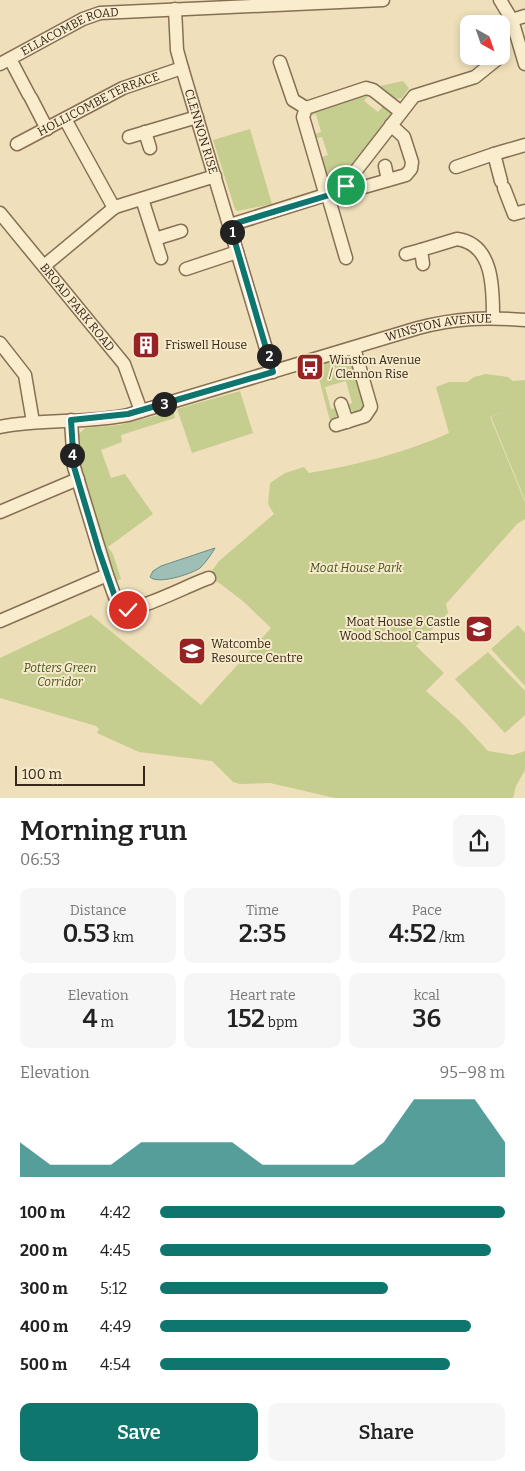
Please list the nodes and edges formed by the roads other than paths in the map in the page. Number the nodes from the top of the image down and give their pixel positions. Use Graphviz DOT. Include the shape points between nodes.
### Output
graph roads {
  1 [pos="383,0"];
  2 [pos="500,0"];
  3 [pos="321,1"];
  4 [pos="175,9"];
  5 [pos="525,16"];
  6 [pos="512,20"];
  7 [pos="520,47"];
  8 [pos="510,52"];
  9 [pos="5,61"];
  10 [pos="280,62"];
  11 [pos="525,62"];
  12 [pos="489,65"];
  13 [pos="182,68"];
  14 [pos="306,108"];
  15 [pos="401,112"];
  16 [pos="196,116"];
  17 [pos="65,119"];
  18 [pos="391,125"];
  19 [pos="47,129"];
  20 [pos="145,132"];
  21 [pos="129,137"];
  22 [pos="17,144"];
  23 [pos="525,145"];
  24 [pos="150,148"];
  25 [pos="494,154"];
  26 [pos="384,166"];
  27 [pos="456,167"];
  28 [pos="215,176"];
  29 [pos="388,180"];
  30 [pos="364,187"];
  31 [pos="327,196"];
  32 [pos="142,199"];
  33 [pos="114,208"];
  34 [pos="525,210"];
  35 [pos="0,213"];
  36 [pos="230,225"];
  37 [pos="181,231"];
  38 [pos="155,239"];
  39 [pos="421,250"];
  40 [pos="237,252"];
  41 [pos="406,254"];
  42 [pos="161,258"];
  43 [pos="346,258"];
  44 [pos="424,264"];
  45 [pos="44,266"];
  46 [pos="186,269"];
  47 [pos="493,318"];
  48 [pos="525,320"];
  49 [pos="0,343"];
  50 [pos="354,348"];
  51 [pos="273,372"];
  52 [pos="342,404"];
  53 [pos="141,411"];
  54 [pos="71,420"];
  55 [pos="33,422"];
  56 [pos="0,427"];
  57 [pos="78,479"];
  58 [pos="0,512"];
  59 [pos="107,575"];
  60 [pos="209,578"];
  61 [pos="0,621"];
  1 -- 3 [label="street, ELLACOMBE ROAD"];
  2 -- 6 [label="street"];
  3 -- 4 [label="street, ELLACOMBE ROAD"];
  4 -- 9 [label="street, ELLACOMBE ROAD" via="91,15"];
  4 -- 13 [label="street, CLENNON RISE" via="177,50"];
  5 -- 6 [label="street"];
  6 -- 7 [label="street"];
  7 -- 8 [label="street"];
  7 -- 11 [label="street"];
  9 -- 19 [label="street" via="30,96"];
  10 -- 14 [label="street" via="293,100"];
  12 -- 15 [label="street" via="474,77 414,96"];
  13 -- 16 [label="street, CLENNON RISE"];
  13 -- 17 [label="street, HOLLICOMBE TERRACE" via="133,83"];
  14 -- 15 [label="street" via="366,88"];
  14 -- 31 [label="street" via="303,117"];
  15 -- 18 [label="street"];
  16 -- 20 [label="street"];
  16 -- 28 [label="street, CLENNON RISE"];
  17 -- 19 [label="street, HOLLICOMBE TERRACE"];
  17 -- 33 [label="street"];
  18 -- 29 [label="street" via="404,137 412,166 406,175"];
  18 -- 31 [label="street" via="346,186"];
  19 -- 22 [label="street, HOLLICOMBE TERRACE"];
  20 -- 21 [label="street"];
  20 -- 24 [label="street"];
  23 -- 25 [label="street"];
  25 -- 27 [label="street"];
  25 -- 34 [label="street" via="514,214"];
  26 -- 29 [label="street"];
  28 -- 32 [label="street"];
  28 -- 36 [label="street, CLENNON RISE"];
  29 -- 30 [label="street"];
  31 -- 36 [label="street"];
  31 -- 43 [label="street"];
  32 -- 33 [label="street"];
  32 -- 38 [label="street"];
  33 -- 45 [label="street"];
  35 -- 45 [label="street, BROAD PARK ROAD"];
  36 -- 40 [label="street, CLENNON RISE"];
  37 -- 38 [label="street"];
  38 -- 42 [label="street"];
  39 -- 41 [label="street"];
  39 -- 44 [label="street"];
  39 -- 47 [label="street" via="457,239 474,247 485,260 491,276"];
  40 -- 46 [label="street"];
  40 -- 51 [label="street, CLENNON RISE"];
  45 -- 53 [label="street, BROAD PARK ROAD" via="124,364"];
  47 -- 48 [label="street, WINSTON AVENUE"];
  47 -- 50 [label="street, WINSTON AVENUE" via="445,321"];
  49 -- 55 [label="street" via="25,375"];
  50 -- 51 [label="street, WINSTON AVENUE"];
  50 -- 52 [label="street" via="371,407 365,416 341,423"];
  51 -- 53 [label="street, WINSTON AVENUE"];
  53 -- 54 [label="street, WINSTON AVENUE" via="111,418"];
  54 -- 55 [label="street, WINSTON AVENUE"];
  54 -- 57 [label="street" via="72,457"];
  55 -- 56 [label="street, WINSTON AVENUE"];
  57 -- 58 [label="street"];
  57 -- 59 [label="street"];
  59 -- 60 [label="street" via="118,602 128,610"];
  59 -- 61 [label="street"];
}
